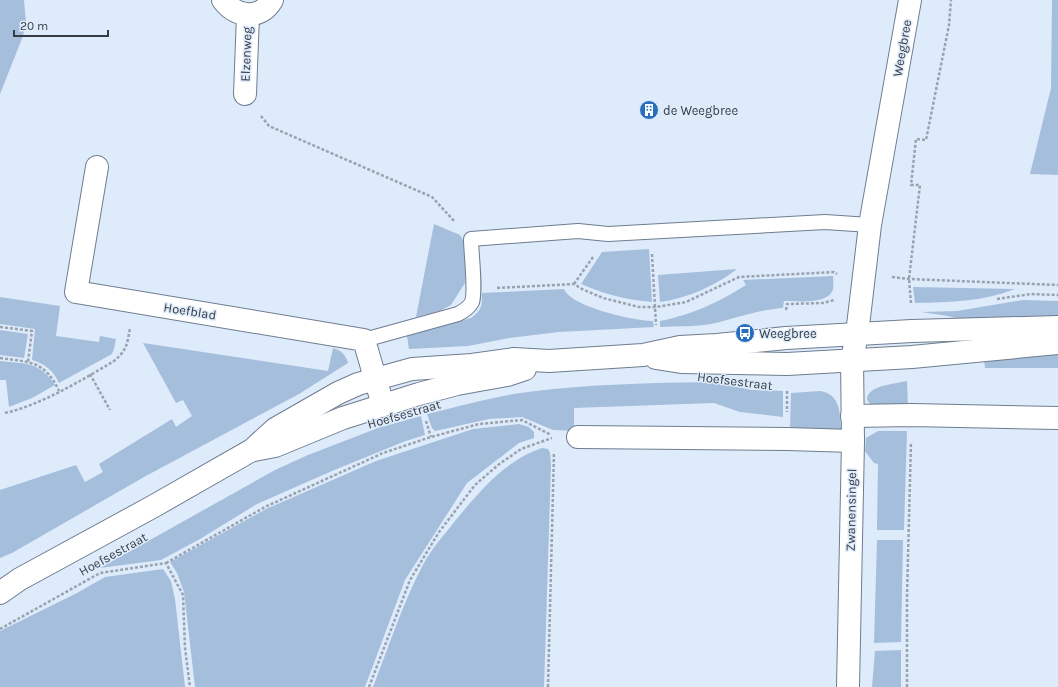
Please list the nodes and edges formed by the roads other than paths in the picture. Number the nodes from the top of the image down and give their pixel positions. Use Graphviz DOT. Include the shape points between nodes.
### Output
graph roads {
  1 [pos="223,0"];
  2 [pos="272,0"];
  3 [pos="910,0"];
  4 [pos="248,15"];
  5 [pos="245,94"];
  6 [pos="97,167"];
  7 [pos="870,224"];
  8 [pos="1058,328"];
  9 [pos="857,334"];
  10 [pos="364,340"];
  11 [pos="1058,343"];
  12 [pos="642,355"];
  13 [pos="852,360"];
  14 [pos="548,362"];
  15 [pos="376,379"];
  16 [pos="383,404"];
  17 [pos="852,416"];
  18 [pos="1058,418"];
  19 [pos="578,437"];
  20 [pos="853,441"];
  21 [pos="252,450"];
  22 [pos="10,581"];
  23 [pos="0,592"];
  24 [pos="848,687"];
  1 -- 4 [label="street, Elzenweg" via="234,11"];
  2 -- 4 [label="street, Elzenweg" via="265,9"];
  3 -- 7 [label="street, Weegbree"];
  4 -- 5 [label="street, Elzenweg"];
  6 -- 10 [label="street, Hoefblad" via="76,292"];
  7 -- 9 [label="street, Weegbree"];
  7 -- 10 [label="lane" via="825,222 608,234 578,231 470,239 473,289 472,300 464,311"];
  8 -- 9 [label="street, Hoefsestraat"];
  9 -- 12 [label="street, Hoefsestraat" via="680,347"];
  9 -- 13 [label="street, Zwanensingel"];
  10 -- 15 [label="street"];
  11 -- 13 [label="street, Hoefsestraat"];
  12 -- 13 [label="street, Hoefsestraat" via="681,362 756,364"];
  12 -- 14 [label="street, Hoefsestraat"];
  13 -- 17 [label="street, Zwanensingel"];
  14 -- 15 [label="street, Hoefsestraat" via="514,359 412,369"];
  14 -- 16 [label="street, Hoefsestraat" via="507,375 457,384"];
  15 -- 16 [label="street"];
  15 -- 21 [label="street, Hoefsestraat" via="338,393 275,429"];
  16 -- 21 [label="street, Hoefsestraat" via="275,446"];
  17 -- 18 [label="street"];
  17 -- 20 [label="street, Zwanensingel"];
  19 -- 20 [label="street"];
  20 -- 24 [label="street, Zwanensingel"];
  21 -- 22 [label="street, Hoefsestraat" via="154,506"];
  22 -- 23 [label="street, Hoefsestraat"];
}
